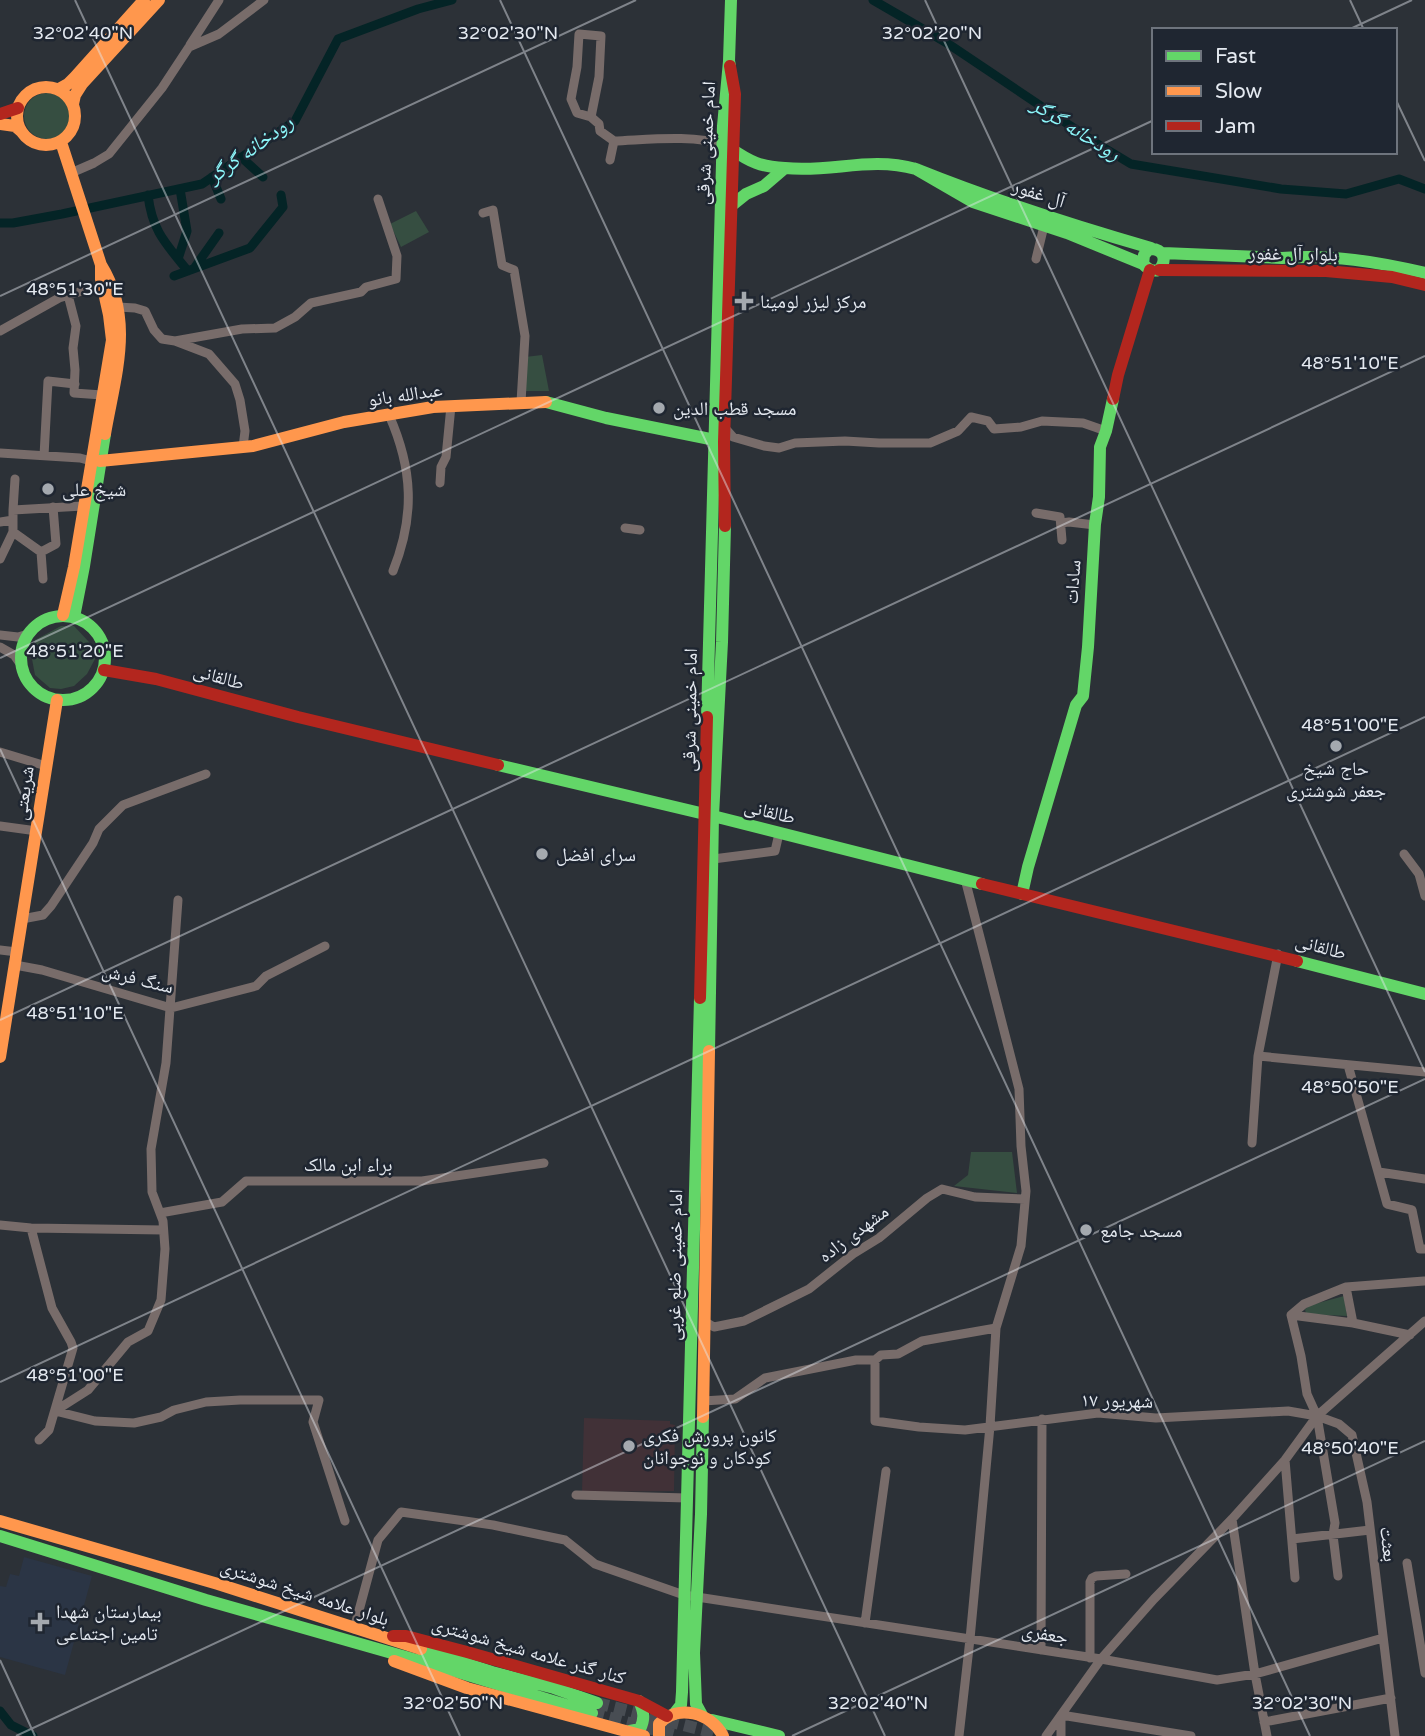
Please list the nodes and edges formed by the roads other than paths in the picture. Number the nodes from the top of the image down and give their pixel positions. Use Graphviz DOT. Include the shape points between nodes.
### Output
graph roads {
  1 [pos="144,0"];
  2 [pos="159,0"];
  3 [pos="219,0"];
  4 [pos="264,0"];
  5 [pos="731,0"];
  6 [pos="189,47"];
  7 [pos="59,89"];
  8 [pos="73,104"];
  9 [pos="18,108"];
  10 [pos="0,114"];
  11 [pos="591,117"];
  12 [pos="0,124"];
  13 [pos="22,132"];
  14 [pos="614,141"];
  15 [pos="61,142"];
  16 [pos="728,147"];
  17 [pos="610,160"];
  18 [pos="785,168"];
  19 [pos="916,169"];
  20 [pos="71,173"];
  21 [pos="378,199"];
  22 [pos="731,206"];
  23 [pos="483,213"];
  24 [pos="1044,226"];
  25 [pos="1157,250"];
  26 [pos="100,260"];
  27 [pos="1035,260"];
  28 [pos="1151,268"];
  29 [pos="1425,273"];
  30 [pos="102,285"];
  31 [pos="1425,285"];
  32 [pos="68,295"];
  33 [pos="118,307"];
  34 [pos="0,331"];
  35 [pos="175,341"];
  36 [pos="75,384"];
  37 [pos="102,395"];
  38 [pos="522,402"];
  39 [pos="451,406"];
  40 [pos="389,415"];
  41 [pos="725,428"];
  42 [pos="1106,431"];
  43 [pos="720,441"];
  44 [pos="243,447"];
  45 [pos="0,453"];
  46 [pos="44,456"];
  47 [pos="96,461"];
  48 [pos="15,479"];
  49 [pos="440,483"];
  50 [pos="83,506"];
  51 [pos="53,507"];
  52 [pos="1036,513"];
  53 [pos="13,515"];
  54 [pos="0,522"];
  55 [pos="1061,523"];
  56 [pos="1095,525"];
  57 [pos="625,528"];
  58 [pos="640,530"];
  59 [pos="13,532"];
  60 [pos="1062,540"];
  61 [pos="41,552"];
  62 [pos="0,559"];
  63 [pos="393,571"];
  64 [pos="43,579"];
  65 [pos="68,616"];
  66 [pos="28,634"];
  67 [pos="0,635"];
  68 [pos="0,648"];
  69 [pos="21,665"];
  70 [pos="104,670"];
  71 [pos="57,700"];
  72 [pos="0,752"];
  73 [pos="46,766"];
  74 [pos="206,774"];
  75 [pos="709,815"];
  76 [pos="0,826"];
  77 [pos="37,831"];
  78 [pos="778,838"];
  79 [pos="1404,854"];
  80 [pos="713,859"];
  81 [pos="965,879"];
  82 [pos="1022,894"];
  83 [pos="1425,896"];
  84 [pos="178,900"];
  85 [pos="22,919"];
  86 [pos="325,946"];
  87 [pos="0,950"];
  88 [pos="1278,954"];
  89 [pos="16,959"];
  90 [pos="1425,994"];
  91 [pos="171,1008"];
  92 [pos="1258,1056"];
  93 [pos="0,1057"];
  94 [pos="1348,1065"];
  95 [pos="1425,1072"];
  96 [pos="1252,1143"];
  97 [pos="544,1163"];
  98 [pos="1379,1172"];
  99 [pos="1425,1179"];
  100 [pos="1026,1199"];
  101 [pos="160,1213"];
  102 [pos="0,1225"];
  103 [pos="31,1228"];
  104 [pos="163,1230"];
  105 [pos="1425,1249"];
  106 [pos="1424,1281"];
  107 [pos="1346,1287"];
  108 [pos="1291,1315"];
  109 [pos="698,1321"];
  110 [pos="1425,1321"];
  111 [pos="1353,1323"];
  112 [pos="996,1328"];
  113 [pos="1410,1335"];
  114 [pos="874,1360"];
  115 [pos="703,1401"];
  116 [pos="55,1411"];
  117 [pos="1317,1416"];
  118 [pos="1042,1419"];
  119 [pos="990,1426"];
  120 [pos="39,1440"];
  121 [pos="1285,1460"];
  122 [pos="886,1471"];
  123 [pos="576,1495"];
  124 [pos="687,1498"];
  125 [pos="1232,1519"];
  126 [pos="0,1521"];
  127 [pos="345,1521"];
  128 [pos="1370,1530"];
  129 [pos="1333,1535"];
  130 [pos="0,1536"];
  131 [pos="1292,1539"];
  132 [pos="104,1551"];
  133 [pos="1407,1563"];
  134 [pos="99,1567"];
  135 [pos="1126,1574"];
  136 [pos="1338,1576"];
  137 [pos="1295,1578"];
  138 [pos="690,1596"];
  139 [pos="865,1623"];
  140 [pos="354,1629"];
  141 [pos="377,1634"];
  142 [pos="1384,1638"];
  143 [pos="970,1640"];
  144 [pos="380,1650"];
  145 [pos="1041,1650"];
  146 [pos="1090,1658"];
  147 [pos="1101,1659"];
  148 [pos="1425,1672"];
  149 [pos="1255,1674"];
  150 [pos="688,1693"];
  151 [pos="1391,1698"];
  152 [pos="639,1701"];
  153 [pos="670,1715"];
  154 [pos="1061,1715"];
  155 [pos="707,1718"];
  156 [pos="1264,1722"];
  157 [pos="629,1731"];
  158 [pos="741,1732"];
  159 [pos="644,1736"];
  160 [pos="659,1736"];
  161 [pos="723,1736"];
  162 [pos="779,1736"];
  163 [pos="959,1736"];
  164 [pos="1046,1736"];
  165 [pos="1060,1736"];
  166 [pos="1191,1736"];
  167 [pos="1267,1736"];
  168 [pos="1395,1736"];
  1 -- 7 [label="main road"];
  2 -- 8 [label="main road" via="82,85"];
  3 -- 6 [label="street"];
  4 -- 6 [label="street" via="219,34"];
  5 -- 16 [label="main road, امام خمینی شرقی" via="729,61 736,94"];
  6 -- 20 [label="street" via="109,154"];
  7 -- 8 [label="main road"];
  7 -- 9 [label="main road" via="33,90"];
  8 -- 15 [label="main road" via="76,121"];
  9 -- 10 [label="main road"];
  9 -- 13 [label="main road"];
  11 -- 11 [label="street" via="577,113 570,99 579,34 601,36"];
  11 -- 14 [label="street"];
  12 -- 13 [label="main road"];
  13 -- 15 [label="main road" via="35,143"];
  14 -- 16 [label="street" via="689,139"];
  14 -- 17 [label="street"];
  15 -- 20 [label="main road"];
  16 -- 18 [label="main road, آل غفور" via="764,167"];
  16 -- 22 [label="main road, امام خمینی شرقی"];
  16 -- 43 [label="main road, امام خمینی شرقی"];
  18 -- 19 [label="main road, آل غفور" via="898,163"];
  18 -- 22 [label="main road"];
  19 -- 24 [label="main road, آل غفور" via="973,202"];
  19 -- 25 [label="main road, آل غفور" via="975,193"];
  20 -- 26 [label="main road"];
  21 -- 35 [label="street" via="397,256 396,279 311,303 275,328"];
  22 -- 41 [label="main road, امام خمینی شرقی"];
  23 -- 38 [label="street" via="493,210 502,265 514,270 525,336"];
  24 -- 27 [label="street"];
  24 -- 28 [label="main road, آل غفور"];
  25 -- 28 [label="main road" via="1164,265"];
  25 -- 28 [label="main road" via="1145,251 1142,257"];
  25 -- 29 [label="main road, بلوار آل غفور" via="1282,258 1302,255"];
  26 -- 30 [label="main road"];
  26 -- 33 [label="main road"];
  28 -- 31 [label="main road, بلوار آل غفور" via="1356,273"];
  28 -- 42 [label="main road, سادات"];
  30 -- 32 [label="street"];
  30 -- 37 [label="main road" via="112,340"];
  32 -- 34 [label="street"];
  32 -- 36 [label="street" via="76,326"];
  33 -- 35 [label="street" via="145,311 162,339"];
  33 -- 47 [label="main road" via="121,340"];
  35 -- 44 [label="street" via="209,354 235,384 246,431"];
  36 -- 37 [label="street" via="74,393"];
  36 -- 46 [label="street" via="48,382"];
  37 -- 47 [label="main road"];
  38 -- 39 [label="main road, عبدالله بانو"];
  38 -- 43 [label="main road, عبدالله بانو" via="544,401"];
  39 -- 40 [label="main road, عبدالله بانو"];
  39 -- 49 [label="street"];
  40 -- 44 [label="main road, عبدالله بانو"];
  40 -- 63 [label="street" via="400,439 408,480 407,523"];
  41 -- 42 [label="street" via="733,438 779,448 845,441 930,443 958,431 971,417 988,421 994,429 1042,421 1083,423"];
  41 -- 43 [label="main road, امام خمینی شرقی"];
  42 -- 56 [label="main road, سادات" via="1100,447"];
  43 -- 75 [label="main road, امام خمینی شرقی" via="725,529 722,642"];
  44 -- 47 [label="main road, عبدالله بانو"];
  45 -- 46 [label="street"];
  46 -- 47 [label="street"];
  47 -- 50 [label="main road"];
  47 -- 65 [label="main road" via="85,566"];
  48 -- 53 [label="street"];
  50 -- 51 [label="street"];
  50 -- 65 [label="main road"];
  51 -- 53 [label="street"];
  51 -- 61 [label="street" via="56,544"];
  52 -- 55 [label="street" via="1060,517"];
  53 -- 54 [label="street"];
  53 -- 59 [label="street"];
  55 -- 56 [label="street"];
  55 -- 60 [label="street"];
  56 -- 82 [label="main road, سادات" via="1083,696 1076,705"];
  57 -- 58 [label="street"];
  59 -- 61 [label="street"];
  59 -- 62 [label="street"];
  61 -- 64 [label="street"];
  65 -- 66 [label="main road" via="38,623"];
  65 -- 70 [label="main road" via="82,620 102,641"];
  66 -- 67 [label="street"];
  66 -- 69 [label="main road"];
  68 -- 69 [label="street"];
  69 -- 71 [label="main road" via="33,688"];
  70 -- 71 [label="main road" via="81,697"];
  70 -- 75 [label="main road, طالقانی"];
  71 -- 73 [label="main road, شریعتی"];
  72 -- 73 [label="street"];
  73 -- 77 [label="main road, شریعتی"];
  74 -- 85 [label="street" via="123,805 99,830 43,915"];
  75 -- 80 [label="main road, امام خمینی ضلع غربی"];
  75 -- 81 [label="main road, طالقانی"];
  75 -- 109 [label="main road, امام خمینی ضلع غربی"];
  76 -- 77 [label="street"];
  77 -- 85 [label="main road, شریعتی"];
  78 -- 80 [label="street" via="775,851"];
  79 -- 83 [label="street" via="1419,874"];
  80 -- 109 [label="main road, امام خمینی ضلع غربی"];
  81 -- 82 [label="main road, طالقانی"];
  81 -- 100 [label="street" via="1019,1089"];
  82 -- 88 [label="main road, طالقانی"];
  84 -- 91 [label="street"];
  85 -- 89 [label="main road, شریعتی"];
  86 -- 91 [label="street, سنگ فرش" via="266,976 256,986"];
  87 -- 89 [label="street, سنگ فرش"];
  88 -- 90 [label="main road, طالقانی"];
  88 -- 92 [label="street"];
  89 -- 91 [label="street, سنگ فرش"];
  89 -- 93 [label="main road, شریعتی"];
  91 -- 101 [label="street" via="151,1149 152,1192"];
  92 -- 94 [label="street"];
  92 -- 96 [label="street"];
  94 -- 95 [label="street"];
  94 -- 98 [label="street"];
  97 -- 101 [label="street, براء ابن مالک" via="422,1181 246,1181 222,1202"];
  98 -- 99 [label="street"];
  98 -- 105 [label="street" via="1387,1204 1412,1210 1420,1249"];
  100 -- 109 [label="street, مشهدی زاده" via="975,1197 942,1189 808,1289 744,1321 714,1326"];
  100 -- 112 [label="street" via="1021,1246"];
  101 -- 104 [label="street"];
  102 -- 103 [label="street"];
  103 -- 104 [label="street"];
  103 -- 116 [label="street" via="52,1308 73,1348"];
  104 -- 116 [label="street" via="161,1300 148,1331 128,1342 88,1390"];
  106 -- 107 [label="street"];
  107 -- 108 [label="street" via="1304,1304"];
  107 -- 111 [label="street"];
  108 -- 111 [label="street"];
  108 -- 117 [label="street" via="1307,1394"];
  109 -- 115 [label="main road, امام خمینی ضلع غربی"];
  109 -- 124 [label="main road, امام خمینی ضلع غربی"];
  110 -- 113 [label="street"];
  111 -- 113 [label="street"];
  112 -- 114 [label="street" via="922,1341"];
  112 -- 119 [label="street"];
  113 -- 117 [label="street"];
  114 -- 115 [label="street" via="765,1378 735,1399"];
  114 -- 119 [label="street, ۱۷ شهریور" via="875,1420 965,1430"];
  115 -- 138 [label="main road, امام خمینی ضلع غربی" via="701,1514"];
  116 -- 120 [label="street" via="49,1430"];
  116 -- 127 [label="street" via="95,1421 134,1423 206,1402 319,1400 313,1422"];
  117 -- 118 [label="street, ۱۷ شهریور" via="1288,1411 1156,1418 1098,1413"];
  117 -- 121 [label="street"];
  117 -- 128 [label="street, بعثت" via="1352,1435"];
  117 -- 129 [label="street" via="1335,1523"];
  118 -- 119 [label="street, ۱۷ شهریور"];
  118 -- 145 [label="street"];
  119 -- 143 [label="street"];
  121 -- 125 [label="street"];
  121 -- 131 [label="street"];
  122 -- 139 [label="street"];
  123 -- 124 [label="street"];
  124 -- 138 [label="main road, امام خمینی ضلع غربی"];
  125 -- 147 [label="street"];
  125 -- 149 [label="street"];
  126 -- 132 [label="main road, بلوار علامه شیخ شوشتری"];
  128 -- 129 [label="street"];
  128 -- 142 [label="street, بعثت"];
  129 -- 131 [label="street"];
  129 -- 136 [label="street"];
  130 -- 134 [label="main road, بلوار علامه شیخ شوشتری"];
  131 -- 137 [label="street"];
  132 -- 134 [label="main road"];
  132 -- 140 [label="main road, بلوار علامه شیخ شوشتری"];
  133 -- 148 [label="street"];
  134 -- 144 [label="main road, بلوار علامه شیخ شوشتری"];
  135 -- 146 [label="street" via="1096,1576 1090,1582"];
  138 -- 139 [label="street, جعفری"];
  138 -- 140 [label="street, جعفری" via="595,1564 565,1540 401,1512 378,1540"];
  138 -- 150 [label="main road, امام خمینی ضلع غربی" via="694,1653"];
  139 -- 143 [label="street, جعفری"];
  140 -- 141 [label="main road, بلوار علامه شیخ شوشتری"];
  141 -- 144 [label="main road, بلوار علامه شیخ شوشتری" via="554,1688 595,1708"];
  141 -- 152 [label="main road, کنار گذر علامه شیخ شوشتری" via="455,1648"];
  142 -- 149 [label="street, جعفری"];
  142 -- 151 [label="street, بعثت"];
  143 -- 145 [label="street, جعفری"];
  143 -- 163 [label="street"];
  144 -- 157 [label="main road" via="388,1658 467,1688"];
  145 -- 146 [label="street, جعفری"];
  146 -- 147 [label="street, جعفری"];
  147 -- 149 [label="street, جعفری" via="1217,1680"];
  147 -- 154 [label="street"];
  149 -- 156 [label="street"];
  150 -- 153 [label="main road, امام خمینی ضلع غربی"];
  150 -- 155 [label="main road, امام خمینی ضلع غربی"];
  151 -- 156 [label="street"];
  151 -- 168 [label="street, بعثت"];
  152 -- 153 [label="main road, کنار گذر علامه شیخ شوشتری"];
  152 -- 157 [label="main road" via="644,1709 643,1724"];
  153 -- 155 [label="main road"];
  153 -- 160 [label="main road, امام خمینی ضلع غربی" via="659,1724"];
  154 -- 164 [label="street"];
  154 -- 165 [label="street"];
  154 -- 166 [label="street"];
  155 -- 158 [label="main road"];
  155 -- 161 [label="main road, امام خمینی ضلع غربی"];
  156 -- 167 [label="street"];
  157 -- 159 [label="main road"];
  158 -- 162 [label="main road"];
}
